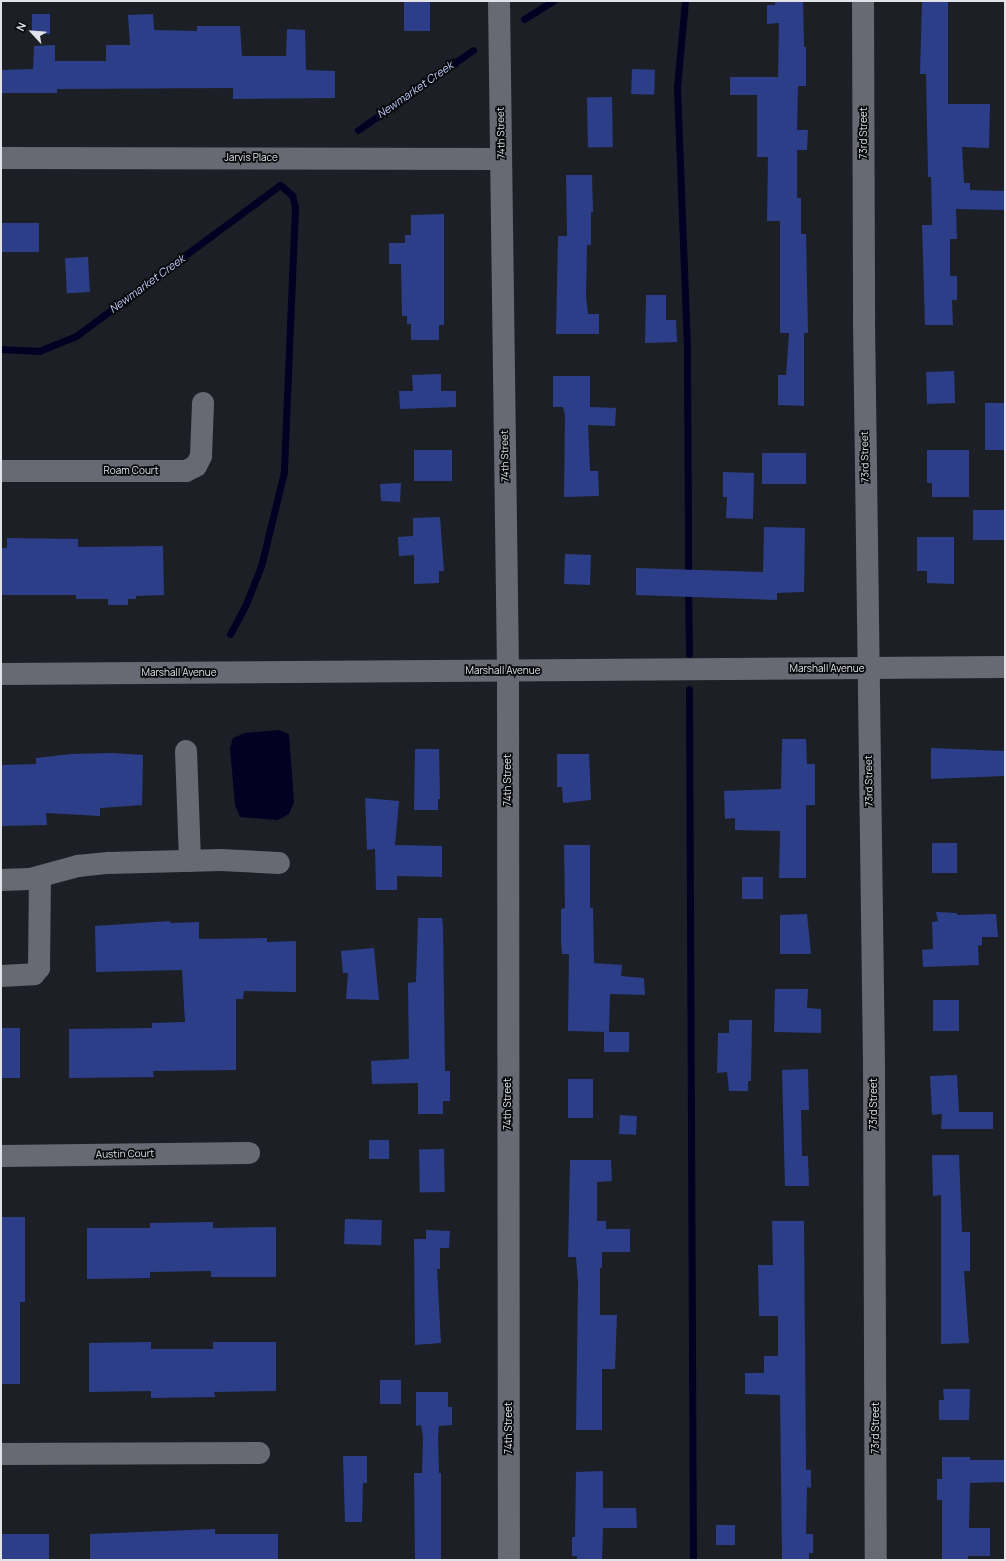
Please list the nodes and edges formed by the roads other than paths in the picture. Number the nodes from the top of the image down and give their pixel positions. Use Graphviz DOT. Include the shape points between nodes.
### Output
graph roads {
  1 [pos="499,1"];
  2 [pos="863,1"];
  3 [pos="1,158"];
  4 [pos="501,159"];
  5 [pos="203,403"];
  6 [pos="1,471"];
  7 [pos="1005,667"];
  8 [pos="868,668"];
  9 [pos="508,671"];
  10 [pos="1,674"];
  11 [pos="186,751"];
  12 [pos="190,861"];
  13 [pos="279,863"];
  14 [pos="40,877"];
  15 [pos="1,880"];
  16 [pos="1,976"];
  17 [pos="249,1153"];
  18 [pos="1,1156"];
  19 [pos="1,1454"];
  20 [pos="259,1454"];
  21 [pos="509,1560"];
  22 [pos="876,1560"];
  1 -- 4 [label="street, 74th Street"];
  2 -- 8 [label="street, 73rd Street"];
  3 -- 4 [label="street, Jarvis Place"];
  4 -- 9 [label="street, 74th Street"];
  5 -- 6 [label="street, Roam Court" via="201,456 196,466 186,471"];
  7 -- 8 [label="street, Marshall Avenue"];
  8 -- 9 [label="street, Marshall Avenue"];
  8 -- 22 [label="street, 73rd Street" via="874,1066"];
  9 -- 10 [label="street, Marshall Avenue"];
  9 -- 21 [label="street, 74th Street"];
  11 -- 12 [label="street"];
  12 -- 13 [label="street"];
  12 -- 14 [label="street" via="78,866"];
  14 -- 15 [label="street"];
  14 -- 16 [label="street" via="39,968 34,974"];
  17 -- 18 [label="street, Austin Court"];
  19 -- 20 [label="street"];
}
